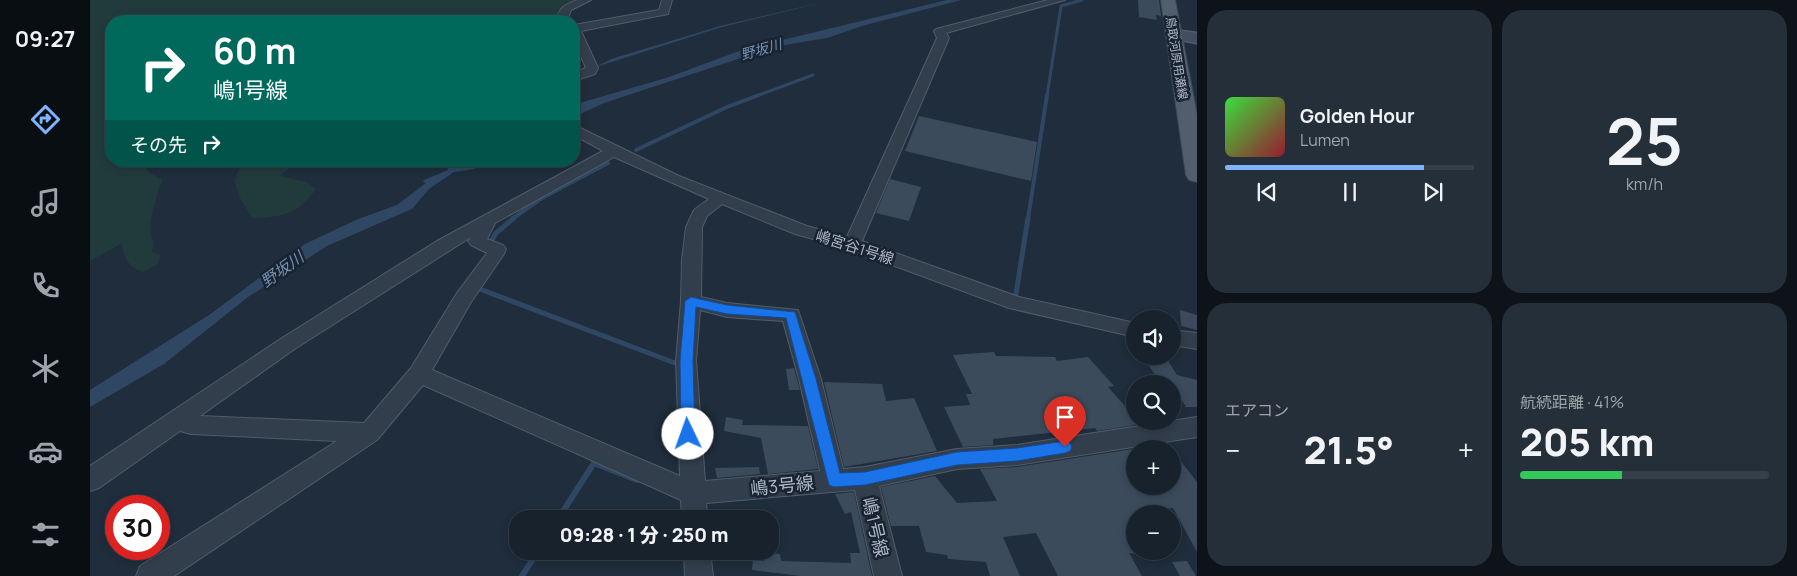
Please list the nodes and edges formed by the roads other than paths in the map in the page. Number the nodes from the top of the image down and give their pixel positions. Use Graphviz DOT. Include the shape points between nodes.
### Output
graph roads {
  1 [pos="586,0"];
  2 [pos="667,0"];
  3 [pos="1060,0"];
  4 [pos="1168,0"];
  5 [pos="563,15"];
  6 [pos="580,28"];
  7 [pos="1174,35"];
  8 [pos="1197,38"];
  9 [pos="580,40"];
  10 [pos="580,75"];
  11 [pos="580,133"];
  12 [pos="614,151"];
  13 [pos="1197,175"];
  14 [pos="720,198"];
  15 [pos="489,219"];
  16 [pos="852,244"];
  17 [pos="691,301"];
  18 [pos="1126,328"];
  19 [pos="1181,338"];
  20 [pos="1197,341"];
  21 [pos="419,374"];
  22 [pos="177,420"];
  23 [pos="1197,427"];
  24 [pos="368,433"];
  25 [pos="865,478"];
  26 [pos="90,480"];
  27 [pos="834,480"];
  28 [pos="693,493"];
  29 [pos="694,510"];
  30 [pos="698,560"];
  31 [pos="150,576"];
  32 [pos="699,576"];
  33 [pos="888,576"];
  1 -- 5 [label="street" via="567,8"];
  2 -- 6 [label="street" via="664,12"];
  3 -- 16 [label="street" via="940,31 943,38"];
  4 -- 7 [label="main road, 鳥取河原用瀬線"];
  7 -- 8 [label="street"];
  7 -- 13 [label="main road, 鳥取河原用瀬線"];
  9 -- 10 [label="street" via="592,68"];
  11 -- 12 [label="street, 嶋宮谷1号線"];
  12 -- 14 [label="street, 嶋宮谷1号線"];
  12 -- 15 [label="street"];
  14 -- 16 [label="street, 嶋宮谷1号線" via="801,230"];
  14 -- 17 [label="street" via="700,214 694,226"];
  15 -- 21 [label="street" via="477,241 497,249 495,254 464,298"];
  15 -- 22 [label="street" via="289,343"];
  16 -- 18 [label="street, 嶋宮谷1号線" via="1016,303"];
  17 -- 27 [label="street" via="727,310 791,315"];
  17 -- 28 [label="street" via="686,361"];
  19 -- 20 [label="street"];
  21 -- 24 [label="street"];
  21 -- 28 [label="street"];
  22 -- 24 [label="street" via="190,425"];
  22 -- 26 [label="street"];
  23 -- 25 [label="street, 嶋3号線" via="1017,455 957,459"];
  24 -- 31 [label="street"];
  25 -- 27 [label="street, 嶋3号線"];
  25 -- 33 [label="street, 嶋1号線"];
  27 -- 28 [label="street, 嶋3号線"];
  28 -- 29 [label="street"];
  30 -- 32 [label="street"];
}
